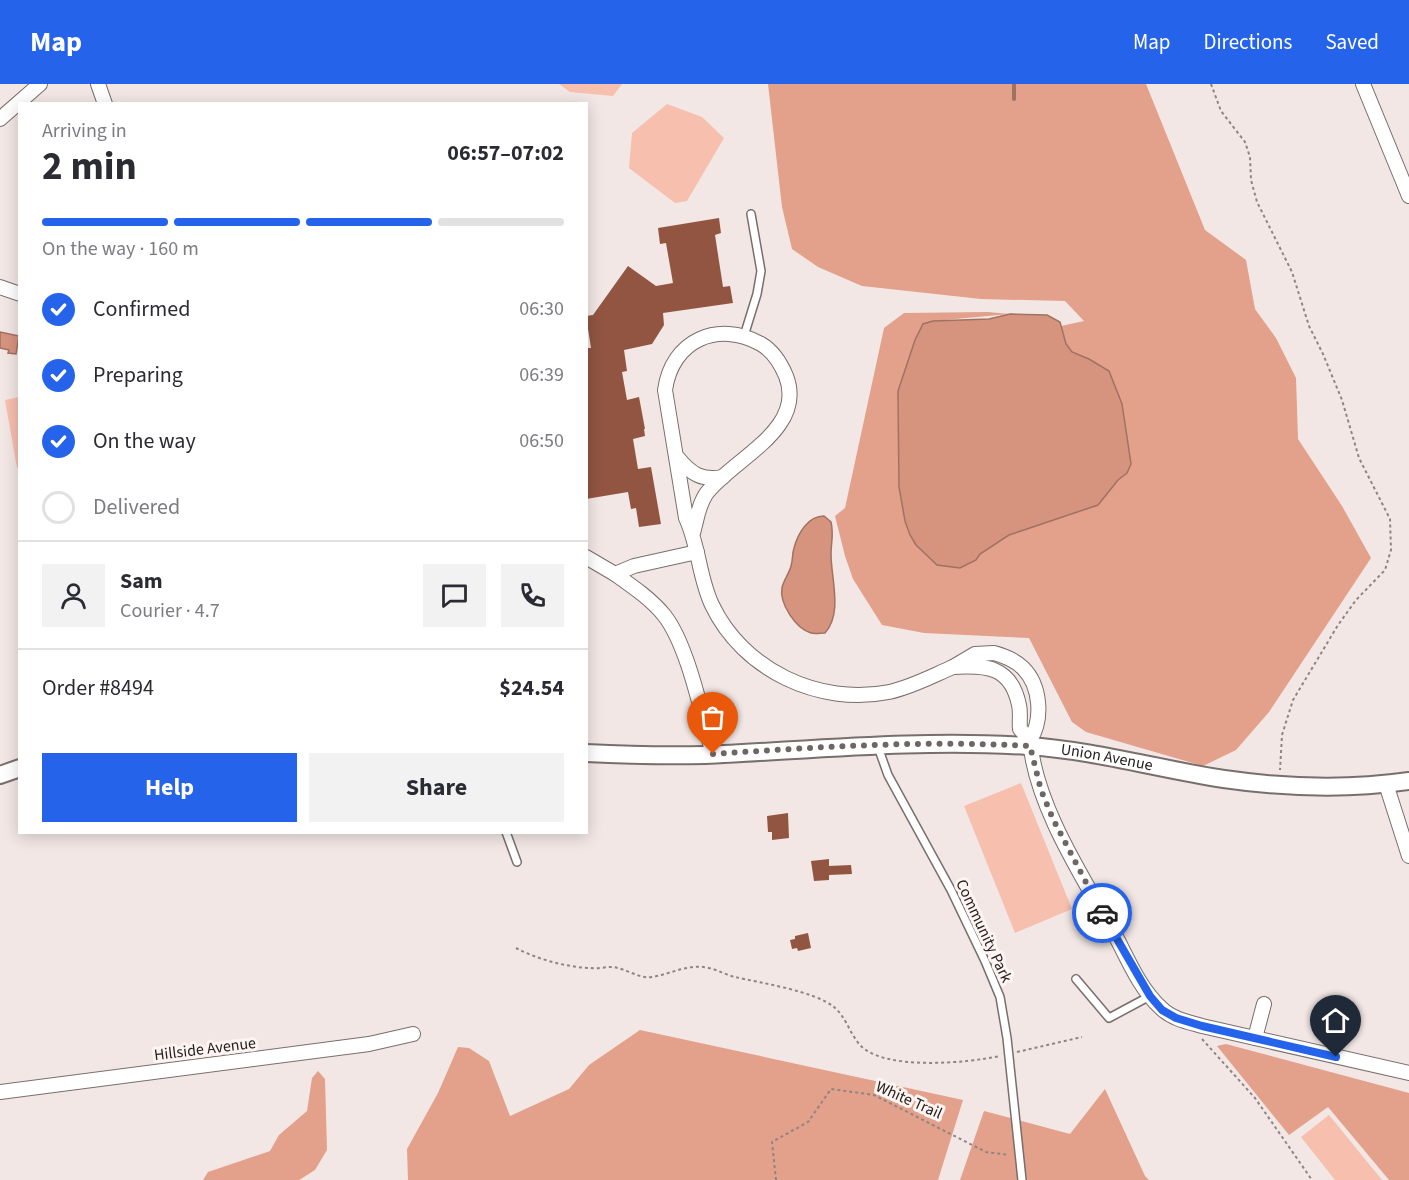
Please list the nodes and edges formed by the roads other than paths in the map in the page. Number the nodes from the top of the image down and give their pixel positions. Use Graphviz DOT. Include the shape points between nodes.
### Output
graph roads {
  1 [pos="40,84"];
  2 [pos="98,84"];
  3 [pos="1363,84"];
  4 [pos="21,102"];
  5 [pos="104,102"];
  6 [pos="18,105"];
  7 [pos="0,119"];
  8 [pos="1409,196"];
  9 [pos="751,214"];
  10 [pos="0,287"];
  11 [pos="18,293"];
  12 [pos="744,336"];
  13 [pos="677,457"];
  14 [pos="723,477"];
  15 [pos="693,533"];
  16 [pos="697,552"];
  17 [pos="588,558"];
  18 [pos="615,574"];
  19 [pos="953,667"];
  20 [pos="1030,743"];
  21 [pos="877,744"];
  22 [pos="588,753"];
  23 [pos="713,754"];
  24 [pos="18,769"];
  25 [pos="0,775"];
  26 [pos="1409,781"];
  27 [pos="1386,784"];
  28 [pos="507,834"];
  29 [pos="1409,856"];
  30 [pos="517,862"];
  31 [pos="1076,979"];
  32 [pos="1150,996"];
  33 [pos="1264,1005"];
  34 [pos="413,1034"];
  35 [pos="1255,1038"];
  36 [pos="1409,1074"];
  37 [pos="0,1092"];
  38 [pos="1022,1180"];
  1 -- 4 [label="street"];
  2 -- 5 [label="street"];
  3 -- 8 [label="street"];
  6 -- 7 [label="street"];
  9 -- 12 [label="lane" via="761,271"];
  10 -- 11 [label="street"];
  12 -- 13 [label="street" via="728,332 708,336 692,343 672,366 665,390"];
  12 -- 14 [label="street" via="765,347 780,362 787,380 789,404 783,421 770,436"];
  13 -- 14 [label="street" via="698,477"];
  13 -- 15 [label="street"];
  14 -- 15 [label="street" via="705,496"];
  15 -- 16 [label="street"];
  16 -- 18 [label="street"];
  16 -- 19 [label="street" via="712,604 721,620 754,658 793,681 840,694 872,694 909,686"];
  17 -- 18 [label="street"];
  18 -- 23 [label="street" via="665,616 679,641"];
  19 -- 20 [label="street" via="989,667 1004,676 1017,696 1020,729"];
  19 -- 20 [label="street" via="975,654 994,653 1010,658 1024,669 1032,681 1038,712 1037,729"];
  20 -- 21 [label="street, Union Avenue"];
  20 -- 27 [label="street, Union Avenue" via="1224,779 1325,787"];
  20 -- 32 [label="street" via="1041,790 1053,819"];
  21 -- 23 [label="street, Union Avenue"];
  21 -- 38 [label="lane, Community Park" via="888,775 951,890 1000,997"];
  22 -- 23 [label="street, Union Avenue"];
  24 -- 25 [label="street"];
  26 -- 27 [label="street, Union Avenue"];
  27 -- 29 [label="street"];
  28 -- 30 [label="lane"];
  31 -- 32 [label="lane" via="1109,1018"];
  32 -- 35 [label="street" via="1176,1018"];
  33 -- 35 [label="street"];
  34 -- 37 [label="street, Hillside Avenue" via="369,1044"];
  35 -- 36 [label="street"];
}
